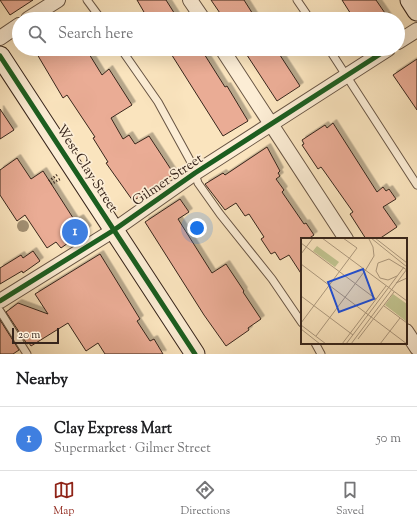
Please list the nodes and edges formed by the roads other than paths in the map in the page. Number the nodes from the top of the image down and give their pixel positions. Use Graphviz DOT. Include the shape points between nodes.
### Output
graph roads {
  1 [pos="58,0"];
  2 [pos="87,0"];
  3 [pos="190,0"];
  4 [pos="297,0"];
  5 [pos="410,0"];
  6 [pos="417,11"];
  7 [pos="39,12"];
  8 [pos="95,12"];
  9 [pos="198,12"];
  10 [pos="305,12"];
  11 [pos="12,30"];
  12 [pos="417,30"];
  13 [pos="0,38"];
  14 [pos="405,38"];
  15 [pos="0,56"];
  16 [pos="126,56"];
  17 [pos="227,56"];
  18 [pos="334,56"];
  19 [pos="377,56"];
  20 [pos="347,76"];
  21 [pos="271,125"];
  22 [pos="195,173"];
  23 [pos="417,185"];
  24 [pos="114,230"];
  25 [pos="345,238"];
  26 [pos="0,301"];
  27 [pos="0,312"];
  28 [pos="301,322"];
  29 [pos="407,333"];
  30 [pos="316,344"];
  31 [pos="417,348"];
  32 [pos="27,354"];
  33 [pos="195,354"];
  34 [pos="321,354"];
  1 -- 7 [label="street"];
  2 -- 8 [label="lane"];
  3 -- 9 [label="street"];
  4 -- 10 [label="lane"];
  5 -- 6 [label="street"];
  11 -- 13 [label="street"];
  12 -- 14 [label="street"];
  15 -- 24 [label="street, West Clay Street"];
  16 -- 22 [label="lane" via="158,102"];
  17 -- 21 [label="street"];
  18 -- 20 [label="lane"];
  19 -- 20 [label="street, Gilmer Street"];
  20 -- 21 [label="street, Gilmer Street"];
  20 -- 23 [label="lane"];
  21 -- 22 [label="street, Gilmer Street"];
  21 -- 25 [label="street"];
  22 -- 24 [label="street, Gilmer Street"];
  22 -- 28 [label="lane" via="198,183 220,214 272,279"];
  24 -- 26 [label="street, Gilmer Street"];
  24 -- 33 [label="street, West Clay Street"];
  27 -- 32 [label="lane"];
  29 -- 31 [label="street"];
  30 -- 34 [label="lane"];
}
